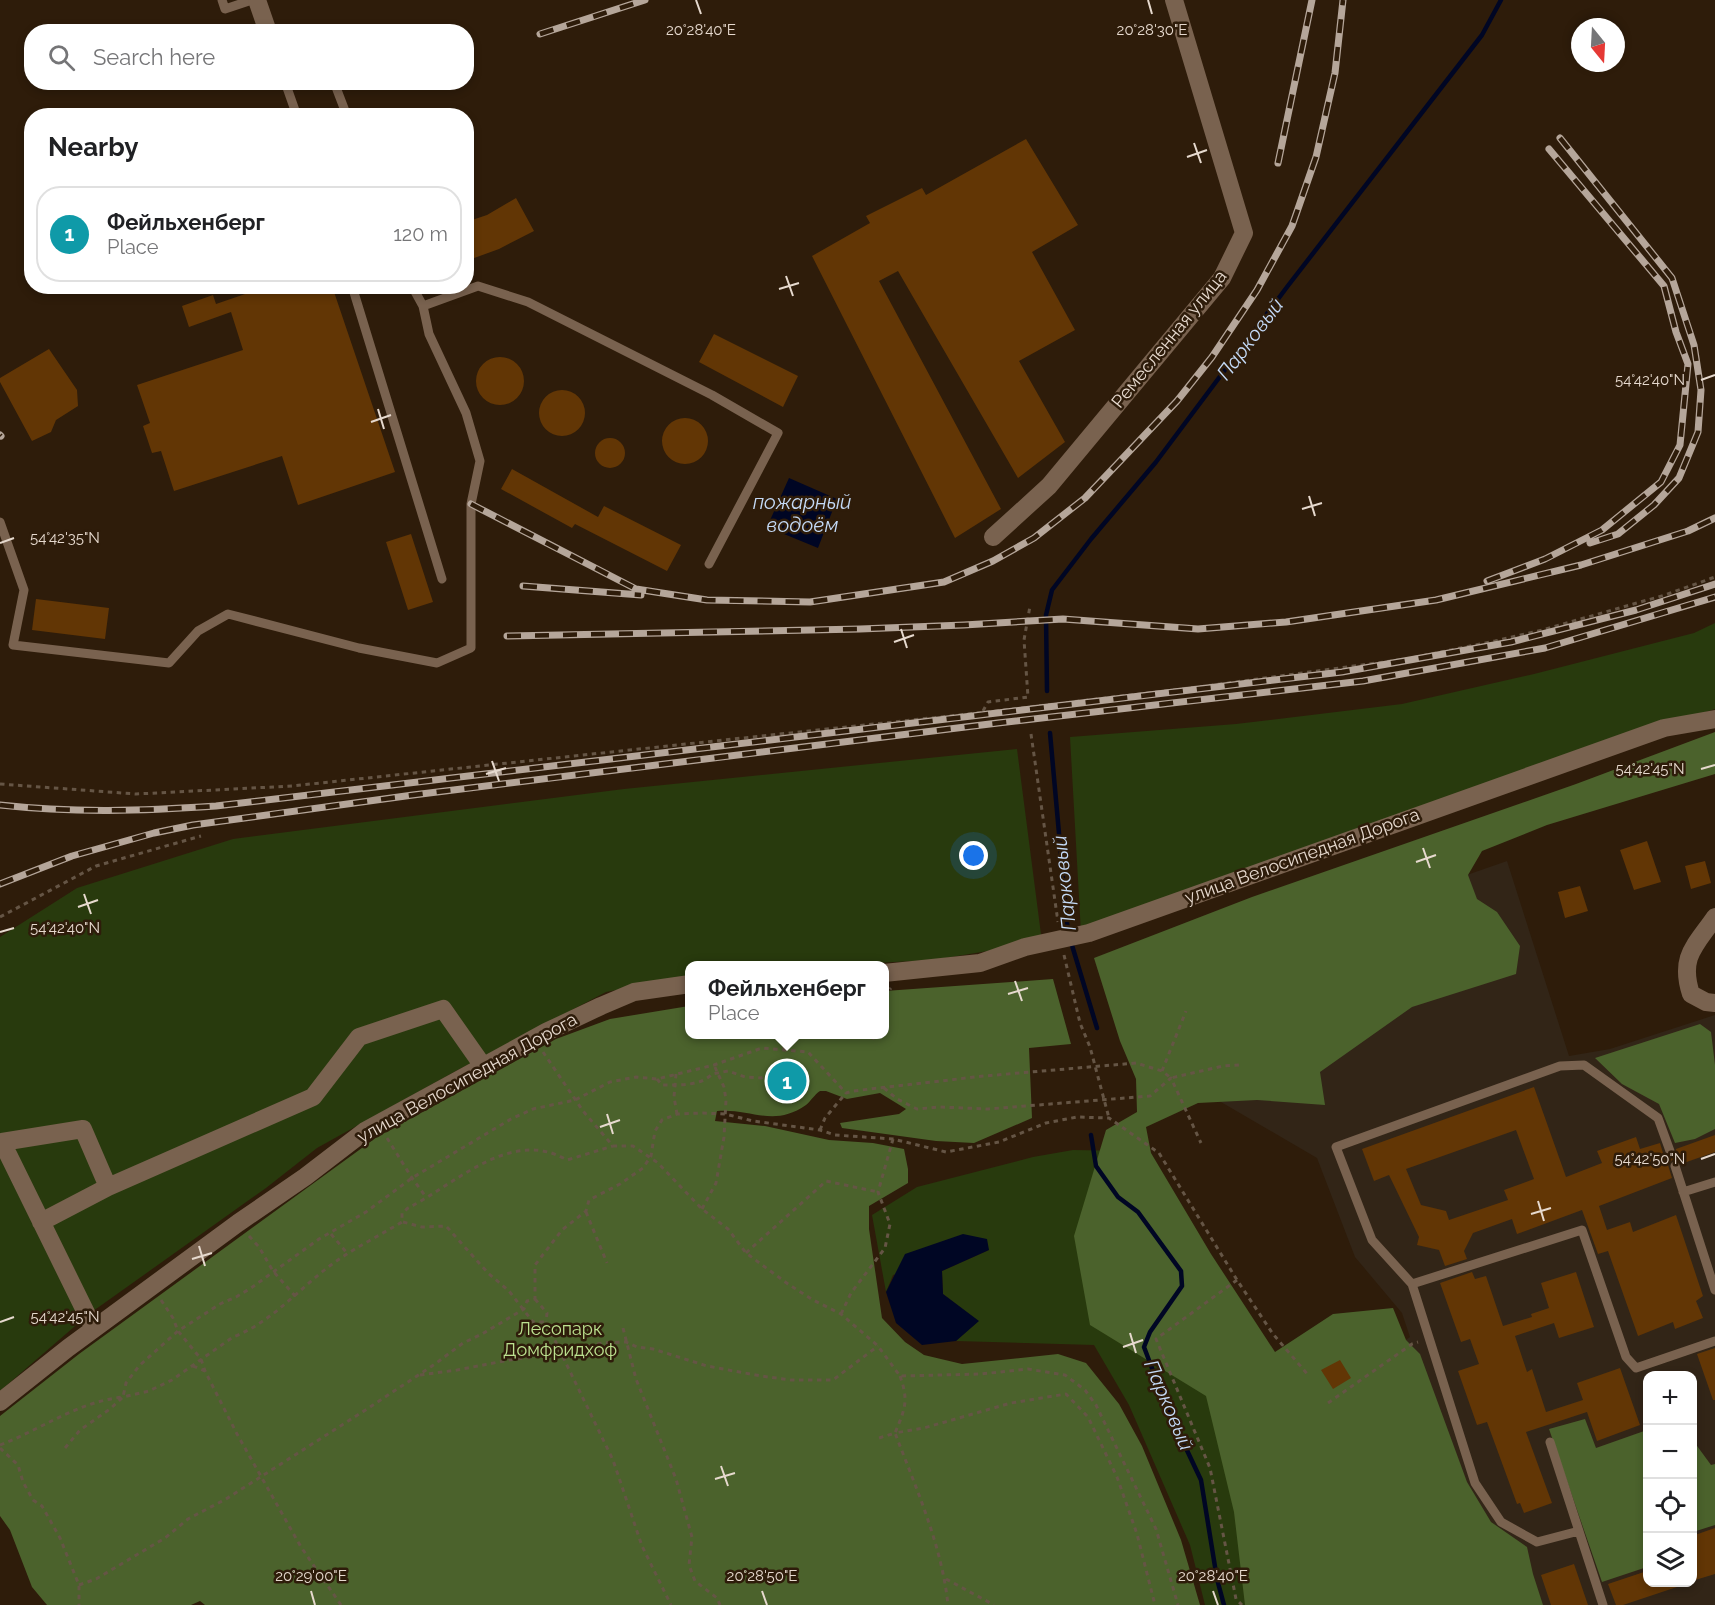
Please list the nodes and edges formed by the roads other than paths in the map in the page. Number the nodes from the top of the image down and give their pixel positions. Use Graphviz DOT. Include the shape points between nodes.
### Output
graph roads {
  1 [pos="222,0"];
  2 [pos="252,0"];
  3 [pos="257,0"];
  4 [pos="1174,0"];
  5 [pos="265,24"];
  6 [pos="288,90"];
  7 [pos="337,90"];
  8 [pos="294,108"];
  9 [pos="344,108"];
  10 [pos="474,287"];
  11 [pos="354,294"];
  12 [pos="416,294"];
  13 [pos="456,294"];
  14 [pos="423,306"];
  15 [pos="0,522"];
  16 [pos="993,537"];
  17 [pos="709,564"];
  18 [pos="441,579"];
  19 [pos="1715,719"];
  20 [pos="1715,917"];
  21 [pos="889,973"];
  22 [pos="685,985"];
  23 [pos="1715,1003"];
  24 [pos="483,1066"];
  25 [pos="1670,1151"];
  26 [pos="1675,1166"];
  27 [pos="1715,1182"];
  28 [pos="108,1187"];
  29 [pos="1683,1192"];
  30 [pos="41,1222"];
  31 [pos="1412,1284"];
  32 [pos="1715,1290"];
  33 [pos="94,1329"];
  34 [pos="1715,1341"];
  35 [pos="0,1402"];
  36 [pos="1550,1443"];
  37 [pos="1579,1531"];
  38 [pos="1603,1605"];
  1 -- 2 [label="lane" via="225,9"];
  3 -- 5 [label="street"];
  4 -- 16 [label="street, Ремесленная улица" via="1244,233 1222,278 1049,486"];
  6 -- 8 [label="lane"];
  7 -- 9 [label="lane"];
  10 -- 17 [label="lane" via="528,302 712,395 778,433"];
  11 -- 18 [label="lane"];
  12 -- 14 [label="lane"];
  13 -- 14 [label="lane"];
  14 -- 15 [label="lane" via="429,334 466,413 480,461 471,504 471,648 437,663 358,648 228,614 198,631 169,663 13,645 24,590"];
  19 -- 21 [label="street, улица Велосипедная Дорога" via="1664,728 1089,933 1025,947 981,963"];
  20 -- 23 [label="street" via="1689,954 1685,977 1691,994"];
  22 -- 24 [label="street, улица Велосипедная Дорога" via="634,992"];
  24 -- 28 [label="street" via="443,1009 359,1037 313,1097"];
  24 -- 33 [label="street, улица Велосипедная Дорога" via="365,1131"];
  25 -- 31 [label="lane" via="1658,1118 1584,1065 1560,1066 1336,1147 1372,1240"];
  26 -- 29 [label="lane"];
  27 -- 29 [label="lane"];
  28 -- 30 [label="street"];
  28 -- 30 [label="street" via="83,1129 2,1142"];
  29 -- 32 [label="lane"];
  30 -- 33 [label="street"];
  31 -- 34 [label="lane" via="1582,1230 1626,1357 1636,1368"];
  31 -- 37 [label="lane" via="1474,1484 1501,1522 1537,1542"];
  33 -- 35 [label="street, улица Велосипедная Дорога"];
  36 -- 37 [label="lane"];
  37 -- 38 [label="lane"];
}
